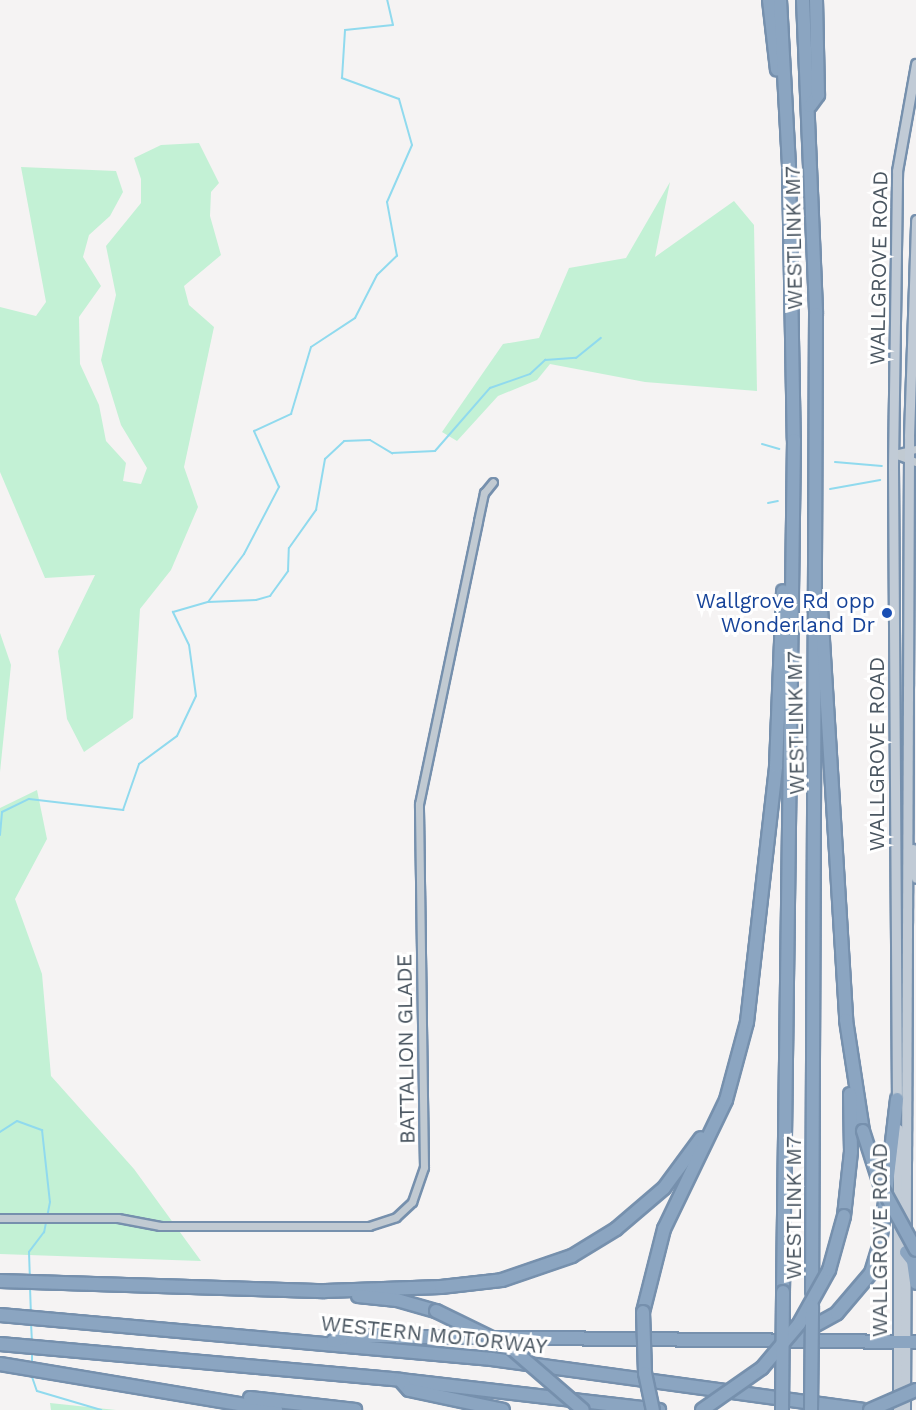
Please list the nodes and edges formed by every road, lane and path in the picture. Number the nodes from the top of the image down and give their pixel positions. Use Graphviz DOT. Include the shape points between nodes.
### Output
graph roads {
  1 [pos="770,0"];
  2 [pos="780,0"];
  3 [pos="803,0"];
  4 [pos="816,0"];
  5 [pos="810,24"];
  6 [pos="777,25"];
  7 [pos="916,64"];
  8 [pos="916,220"];
  9 [pos="910,356"];
  10 [pos="916,424"];
  11 [pos="791,427"];
  12 [pos="912,449"];
  13 [pos="894,454"];
  14 [pos="912,462"];
  15 [pos="493,482"];
  16 [pos="916,485"];
  17 [pos="909,515"];
  18 [pos="816,593"];
  19 [pos="895,765"];
  20 [pos="909,765"];
  21 [pos="908,796"];
  22 [pos="916,878"];
  23 [pos="850,1054"];
  24 [pos="729,1087"];
  25 [pos="897,1099"];
  26 [pos="4,1218"];
  27 [pos="911,1251"];
  28 [pos="0,1281"];
  29 [pos="916,1283"];
  30 [pos="325,1291"];
  31 [pos="5,1315"];
  32 [pos="773,1340"];
  33 [pos="906,1342"];
  34 [pos="329,1343"];
  35 [pos="4,1345"];
  36 [pos="0,1364"];
  37 [pos="400,1380"];
  38 [pos="906,1391"];
  39 [pos="184,1392"];
  40 [pos="276,1410"];
  41 [pos="355,1410"];
  42 [pos="503,1410"];
  43 [pos="584,1410"];
  44 [pos="653,1410"];
  45 [pos="659,1410"];
  46 [pos="702,1410"];
  47 [pos="782,1410"];
  48 [pos="811,1410"];
  49 [pos="862,1410"];
  50 [pos="870,1410"];
  51 [pos="898,1410"];
  52 [pos="905,1410"];
  1 -- 6 [label="highway"];
  2 -- 6 [label="highway"];
  3 -- 5 [label="highway"];
  4 -- 5 [label="highway"];
  5 -- 18 [label="highway, WESTLINK M7"];
  6 -- 11 [label="highway, WESTLINK M7" via="786,86 793,321"];
  7 -- 13 [label="main road, WALLGROVE ROAD" via="897,171"];
  8 -- 9 [label="main road, WALLGROVE ROAD"];
  9 -- 10 [label="main road"];
  9 -- 12 [label="main road, WALLGROVE ROAD"];
  11 -- 24 [label="highway" via="787,440 776,766 747,1022"];
  11 -- 47 [label="highway, WESTLINK M7, bridge"];
  12 -- 13 [label="street"];
  12 -- 14 [label="main road, WALLGROVE ROAD"];
  13 -- 14 [label="street"];
  13 -- 19 [label="main road, WALLGROVE ROAD"];
  14 -- 17 [label="main road, WALLGROVE ROAD"];
  15 -- 26 [label="street, BATTALION GLADE" via="484,493 477,521 419,804 424,1167 416,1196 396,1217 369,1226 160,1226 118,1218"];
  16 -- 17 [label="main road"];
  17 -- 20 [label="main road, WALLGROVE ROAD"];
  18 -- 23 [label="highway" via="820,600"];
  18 -- 48 [label="highway, WESTLINK M7, bridge"];
  19 -- 20 [label="main road"];
  19 -- 25 [label="main road, WALLGROVE ROAD"];
  20 -- 21 [label="main road, WALLGROVE ROAD"];
  21 -- 22 [label="main road"];
  21 -- 27 [label="main road, WALLGROVE ROAD"];
  23 -- 27 [label="highway, bridge" via="863,1131 880,1184"];
  23 -- 46 [label="highway, bridge" via="851,1152 844,1216 829,1270 800,1324 762,1368"];
  24 -- 30 [label="highway" via="695,1148 664,1188 616,1230 572,1256 518,1276 483,1283"];
  24 -- 44 [label="highway, bridge" via="704,1149 664,1229 643,1312 645,1373"];
  25 -- 32 [label="highway" via="880,1244 871,1273 856,1295 830,1317"];
  25 -- 33 [label="main road, WALLGROVE ROAD"];
  27 -- 29 [label="highway"];
  27 -- 33 [label="main road, WALLGROVE ROAD"];
  28 -- 30 [label="highway"];
  30 -- 43 [label="highway, bridge" via="397,1300 436,1311 510,1347"];
  31 -- 34 [label="highway, WESTERN MOTORWAY"];
  32 -- 33 [label="highway"];
  32 -- 34 [label="highway" via="348,1336"];
  33 -- 38 [label="main road, WALLGROVE ROAD"];
  34 -- 49 [label="highway, WESTERN MOTORWAY" via="575,1370"];
  35 -- 37 [label="highway"];
  36 -- 39 [label="highway"];
  37 -- 42 [label="highway" via="409,1390"];
  37 -- 45 [label="highway"];
  38 -- 50 [label="highway, bridge"];
  38 -- 51 [label="main road, WALLGROVE ROAD, bridge"];
  38 -- 52 [label="main road, WALLGROVE ROAD"];
  39 -- 40 [label="highway"];
  39 -- 41 [label="highway"];
}
